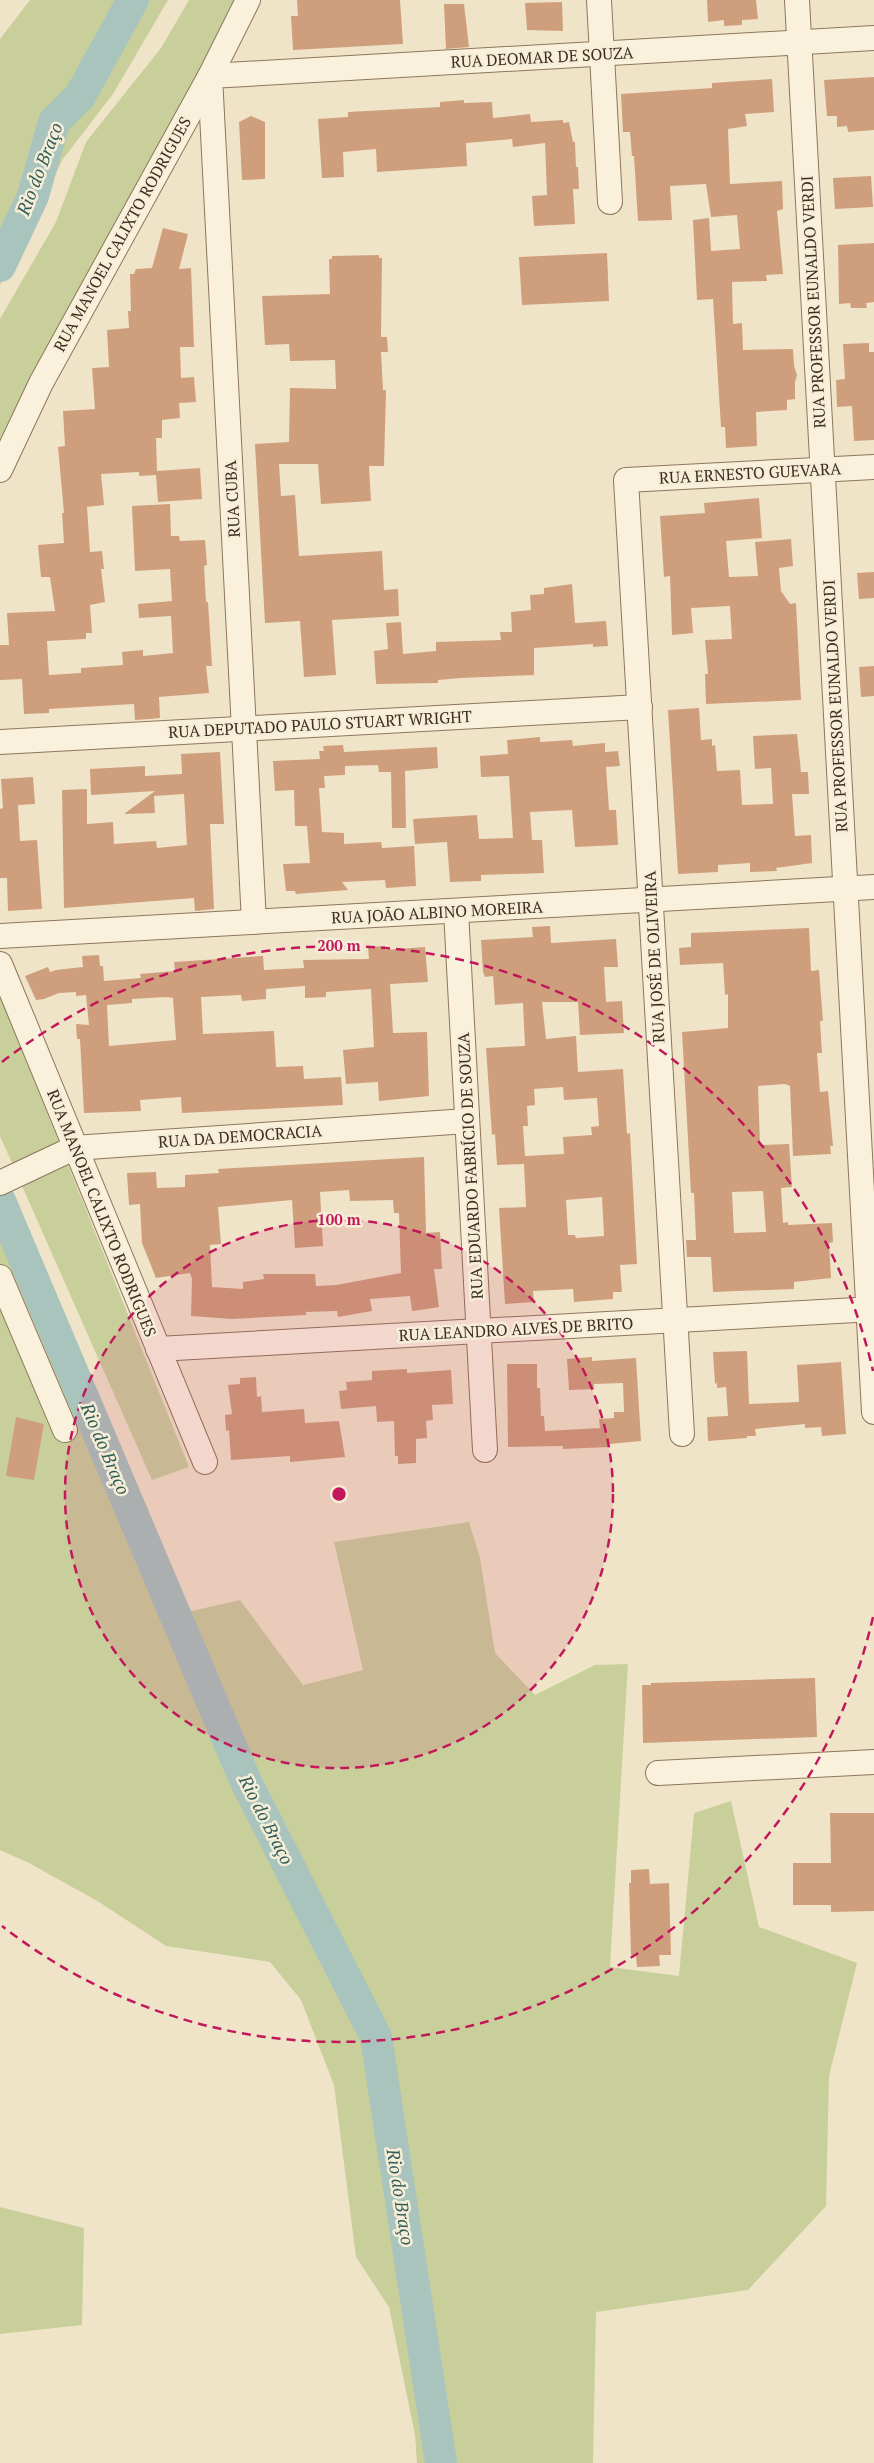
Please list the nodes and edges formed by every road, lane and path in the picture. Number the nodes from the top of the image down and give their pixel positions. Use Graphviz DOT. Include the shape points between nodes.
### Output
graph roads {
  1 [pos="248,0"];
  2 [pos="599,0"];
  3 [pos="797,0"];
  4 [pos="874,38"];
  5 [pos="799,42"];
  6 [pos="602,54"];
  7 [pos="210,76"];
  8 [pos="610,202"];
  9 [pos="874,466"];
  10 [pos="822,469"];
  11 [pos="0,470"];
  12 [pos="626,480"];
  13 [pos="640,707"];
  14 [pos="244,729"];
  15 [pos="0,742"];
  16 [pos="874,887"];
  17 [pos="845,888"];
  18 [pos="651,900"];
  19 [pos="456,911"];
  20 [pos="254,922"];
  21 [pos="0,936"];
  22 [pos="0,964"];
  23 [pos="467,1121"];
  24 [pos="74,1148"];
  25 [pos="9,1178"];
  26 [pos="0,1277"];
  27 [pos="871,1309"];
  28 [pos="675,1320"];
  29 [pos="479,1331"];
  30 [pos="158,1349"];
  31 [pos="874,1412"];
  32 [pos="65,1430"];
  33 [pos="682,1434"];
  34 [pos="485,1450"];
  35 [pos="204,1462"];
  36 [pos="874,1762"];
  37 [pos="658,1773"];
  1 -- 7 [label="street, RUA MANOEL CALIXTO RODRIGUES"];
  2 -- 6 [label="street"];
  3 -- 5 [label="street, RUA PROFESSOR EUNALDO VERDI"];
  4 -- 5 [label="street, RUA DEOMAR DE SOUZA"];
  5 -- 6 [label="street, RUA DEOMAR DE SOUZA"];
  5 -- 10 [label="street, RUA PROFESSOR EUNALDO VERDI"];
  6 -- 7 [label="street, RUA DEOMAR DE SOUZA"];
  6 -- 8 [label="street"];
  7 -- 11 [label="street, RUA MANOEL CALIXTO RODRIGUES" via="41,383"];
  7 -- 14 [label="street, RUA CUBA"];
  9 -- 10 [label="street, RUA ERNESTO GUEVARA"];
  10 -- 12 [label="street, RUA ERNESTO GUEVARA"];
  10 -- 17 [label="street, RUA PROFESSOR EUNALDO VERDI"];
  12 -- 13 [label="street, RUA JOSÉ DE OLIVEIRA"];
  13 -- 14 [label="street, RUA DEPUTADO PAULO STUART WRIGHT"];
  13 -- 18 [label="street, RUA JOSÉ DE OLIVEIRA"];
  14 -- 15 [label="street, RUA DEPUTADO PAULO STUART WRIGHT"];
  14 -- 20 [label="street, RUA CUBA"];
  16 -- 17 [label="street, RUA JOÃO ALBINO MOREIRA"];
  17 -- 18 [label="street, RUA JOÃO ALBINO MOREIRA"];
  17 -- 27 [label="street, RUA PROFESSOR EUNALDO VERDI"];
  18 -- 19 [label="street, RUA JOÃO ALBINO MOREIRA"];
  18 -- 28 [label="street, RUA JOSÉ DE OLIVEIRA"];
  19 -- 20 [label="street, RUA JOÃO ALBINO MOREIRA"];
  19 -- 23 [label="street, RUA EDUARDO FABRÍCIO DE SOUZA"];
  20 -- 21 [label="street, RUA JOÃO ALBINO MOREIRA"];
  22 -- 24 [label="street, RUA MANOEL CALIXTO RODRIGUES"];
  23 -- 24 [label="street, RUA DA DEMOCRACIA"];
  23 -- 29 [label="street, RUA EDUARDO FABRÍCIO DE SOUZA"];
  24 -- 25 [label="street, RUA DA DEMOCRACIA"];
  24 -- 30 [label="street, RUA MANOEL CALIXTO RODRIGUES"];
  26 -- 32 [label="street"];
  27 -- 28 [label="street, RUA LEANDRO ALVES DE BRITO"];
  27 -- 31 [label="street, RUA PROFESSOR EUNALDO VERDI"];
  28 -- 29 [label="street, RUA LEANDRO ALVES DE BRITO"];
  28 -- 33 [label="street, RUA JOSÉ DE OLIVEIRA"];
  29 -- 30 [label="street, RUA LEANDRO ALVES DE BRITO"];
  29 -- 34 [label="street, RUA EDUARDO FABRÍCIO DE SOUZA"];
  30 -- 35 [label="street, RUA MANOEL CALIXTO RODRIGUES"];
  36 -- 37 [label="street"];
}
